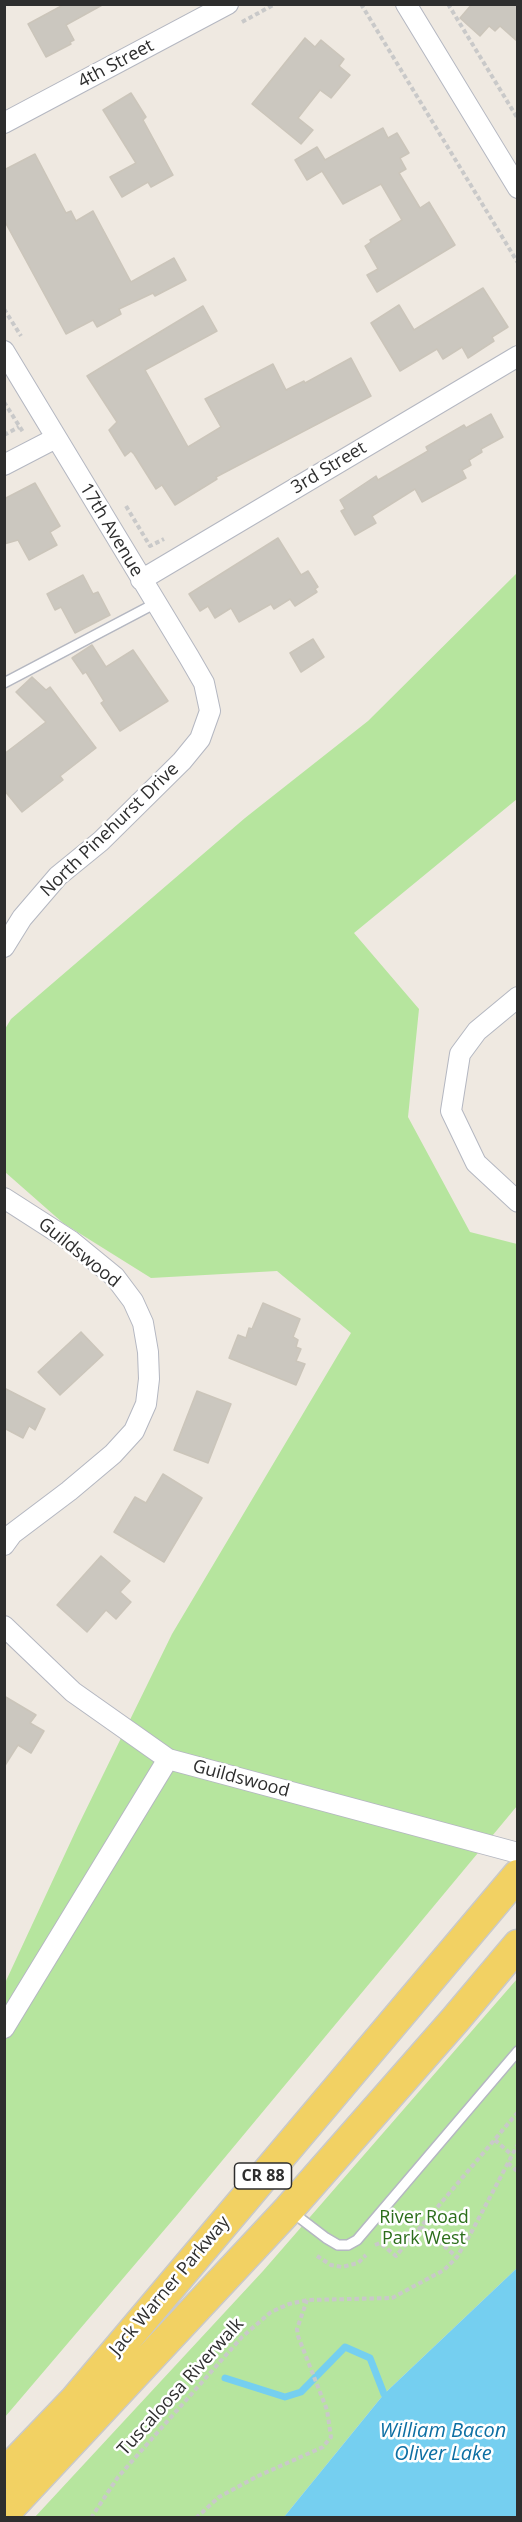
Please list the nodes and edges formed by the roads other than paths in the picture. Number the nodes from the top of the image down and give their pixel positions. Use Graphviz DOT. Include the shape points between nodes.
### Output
graph roads {
  1 [pos="228,4"];
  2 [pos="406,4"];
  3 [pos="4,123"];
  4 [pos="518,188"];
  5 [pos="4,351"];
  6 [pos="518,356"];
  7 [pos="56,438"];
  8 [pos="4,465"];
  9 [pos="141,580"];
  10 [pos="156,603"];
  11 [pos="4,683"];
  12 [pos="210,711"];
  13 [pos="4,947"];
  14 [pos="518,997"];
  15 [pos="4,1198"];
  16 [pos="518,1202"];
  17 [pos="4,1545"];
  18 [pos="4,1626"];
  19 [pos="168,1759"];
  20 [pos="518,1852"];
  21 [pos="518,1875"];
  22 [pos="518,1945"];
  23 [pos="4,2028"];
  24 [pos="518,2051"];
  25 [pos="289,2209"];
  26 [pos="4,2474"];
  27 [pos="4,2514"];
  1 -- 3 [label="street, 4th Street"];
  2 -- 4 [label="street"];
  5 -- 7 [label="street, 17th Avenue"];
  6 -- 9 [label="street, 3rd Street"];
  7 -- 8 [label="street"];
  7 -- 9 [label="street, 17th Avenue"];
  9 -- 10 [label="street, 17th Avenue"];
  10 -- 11 [label="lane"];
  10 -- 12 [label="street, 17th Avenue" via="204,683"];
  12 -- 13 [label="street, North Pinehurst Drive" via="200,739 182,761 101,841 58,876 22,918"];
  14 -- 16 [label="street" via="477,1031 460,1054 451,1111 476,1163"];
  15 -- 17 [label="street, Guildswood" via="71,1241 115,1277 143,1323 148,1379 146,1404 135,1431 69,1491 12,1534"];
  18 -- 19 [label="street, Guildswood" via="74,1692"];
  19 -- 20 [label="street, Guildswood"];
  19 -- 23 [label="street"];
  21 -- 26 [label="main road, Jack Warner Parkway / CR 88" via="75,2400"];
  22 -- 25 [label="main road, Jack Warner Parkway"];
  24 -- 25 [label="lane" via="357,2240 338,2245"];
  25 -- 27 [label="main road, Jack Warner Parkway"];
}
